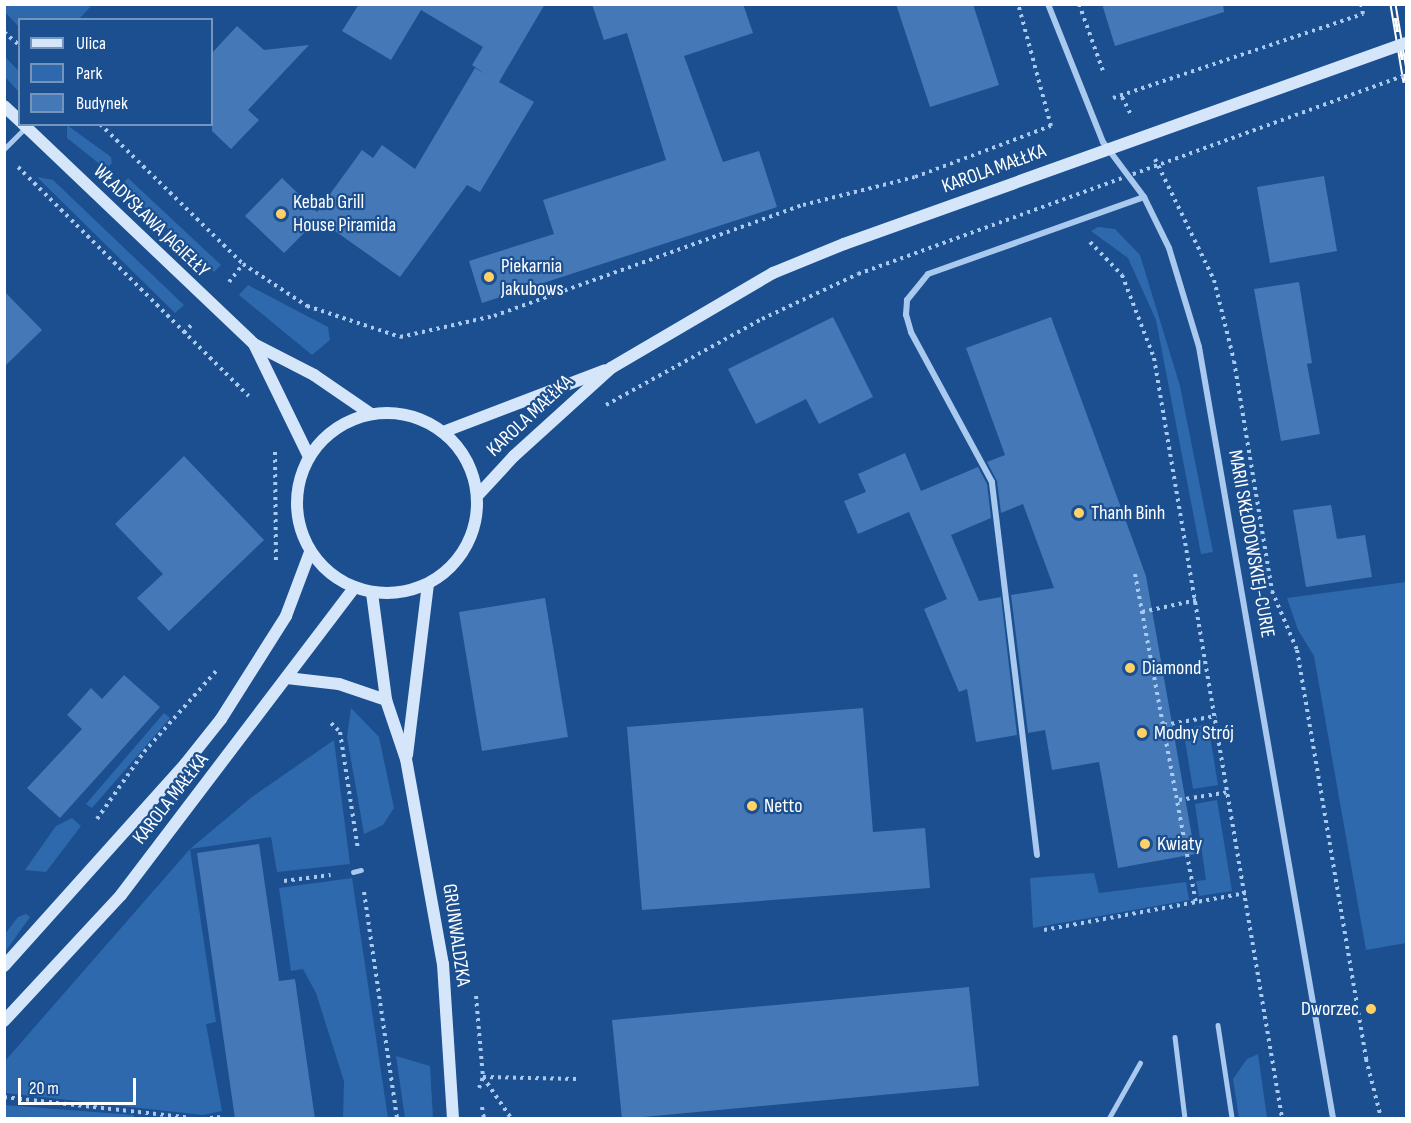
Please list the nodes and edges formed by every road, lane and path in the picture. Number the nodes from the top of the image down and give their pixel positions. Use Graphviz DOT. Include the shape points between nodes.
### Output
graph roads {
  1 [pos="1018,4"];
  2 [pos="1048,4"];
  3 [pos="1079,4"];
  4 [pos="1361,4"];
  5 [pos="4,32"];
  6 [pos="1407,43"];
  7 [pos="18,44"];
  8 [pos="1407,75"];
  9 [pos="1106,79"];
  10 [pos="1110,90"];
  11 [pos="1122,97"];
  12 [pos="4,106"];
  13 [pos="1133,118"];
  14 [pos="18,119"];
  15 [pos="21,126"];
  16 [pos="25,126"];
  17 [pos="102,126"];
  18 [pos="4,149"];
  19 [pos="1149,149"];
  20 [pos="13,162"];
  21 [pos="1144,197"];
  22 [pos="1066,223"];
  23 [pos="254,344"];
  24 [pos="611,368"];
  25 [pos="256,404"];
  26 [pos="606,405"];
  27 [pos="372,414"];
  28 [pos="443,432"];
  29 [pos="275,443"];
  30 [pos="309,457"];
  31 [pos="478,495"];
  32 [pos="310,552"];
  33 [pos="1135,574"];
  34 [pos="276,575"];
  35 [pos="428,585"];
  36 [pos="354,588"];
  37 [pos="372,593"];
  38 [pos="1197,600"];
  39 [pos="1142,612"];
  40 [pos="222,665"];
  41 [pos="287,678"];
  42 [pos="386,700"];
  43 [pos="1216,716"];
  44 [pos="331,723"];
  45 [pos="1164,725"];
  46 [pos="406,759"];
  47 [pos="1229,792"];
  48 [pos="1179,800"];
  49 [pos="94,823"];
  50 [pos="1037,855"];
  51 [pos="361,870"];
  52 [pos="353,872"];
  53 [pos="284,881"];
  54 [pos="1245,893"];
  55 [pos="1196,903"];
  56 [pos="1044,930"];
  57 [pos="4,966"];
  58 [pos="476,996"];
  59 [pos="4,1021"];
  60 [pos="1218,1025"];
  61 [pos="1175,1038"];
  62 [pos="1140,1063"];
  63 [pos="483,1077"];
  64 [pos="577,1079"];
  65 [pos="4,1097"];
  66 [pos="222,1117"];
  67 [pos="190,1119"];
  68 [pos="210,1119"];
  69 [pos="397,1119"];
  70 [pos="453,1119"];
  71 [pos="484,1119"];
  72 [pos="511,1119"];
  73 [pos="1109,1119"];
  74 [pos="1185,1119"];
  75 [pos="1232,1119"];
  76 [pos="1282,1119"];
  77 [pos="1333,1119"];
  78 [pos="1382,1119"];
  1 -- 17 [label="path" via="1051,126 915,177 803,205 494,316 400,337 307,306 243,264"];
  2 -- 21 [label="street, MARII SKŁODOWSKIEJ-CURIE" via="1103,142"];
  3 -- 9 [label="path"];
  4 -- 11 [label="path" via="1363,14"];
  5 -- 7 [label="path"];
  6 -- 24 [label="main road, KAROLA MAŁŁKA, bridge" via="844,244 773,273"];
  8 -- 26 [label="path, bridge" via="858,274 762,319"];
  10 -- 11 [label="path" via="1114,100"];
  11 -- 13 [label="path"];
  12 -- 14 [label="main road, WŁADYSŁAWA JAGIEŁŁY"];
  15 -- 18 [label="lane"];
  16 -- 23 [label="main road, WŁADYSŁAWA JAGIEŁŁY"];
  19 -- 78 [label="path" via="1214,280 1234,361 1272,591 1297,650 1366,1059"];
  20 -- 25 [label="path"];
  21 -- 22 [label="street"];
  21 -- 77 [label="street, MARII SKŁODOWSKIEJ-CURIE" via="1169,248 1199,347"];
  22 -- 38 [label="path" via="1117,266 1146,330"];
  22 -- 50 [label="street" via="928,274 907,300 906,315 911,332 992,482"];
  23 -- 27 [label="main road, WŁADYSŁAWA JAGIEŁŁY" via="314,375"];
  23 -- 30 [label="main road, WŁADYSŁAWA JAGIEŁŁY"];
  24 -- 28 [label="main road, KAROLA MAŁŁKA"];
  24 -- 31 [label="main road, KAROLA MAŁŁKA" via="514,456"];
  27 -- 28 [label="main road" via="410,416"];
  27 -- 30 [label="main road" via="347,422 325,437"];
  28 -- 31 [label="main road" via="464,455"];
  29 -- 34 [label="path"];
  30 -- 32 [label="main road" via="299,480 296,505 300,529"];
  31 -- 35 [label="main road" via="469,542 452,566"];
  32 -- 36 [label="main road" via="329,573"];
  32 -- 57 [label="main road, KAROLA MAŁŁKA" via="286,616 221,718 186,764"];
  33 -- 39 [label="path"];
  35 -- 37 [label="main road" via="401,593"];
  35 -- 46 [label="main road, GRUNWALDZKA"];
  36 -- 37 [label="main road"];
  36 -- 41 [label="main road, KAROLA MAŁŁKA"];
  37 -- 42 [label="main road, GRUNWALDZKA"];
  38 -- 39 [label="path"];
  38 -- 43 [label="path"];
  39 -- 45 [label="path"];
  40 -- 49 [label="path" via="144,752"];
  41 -- 42 [label="main road" via="339,684"];
  41 -- 59 [label="main road, KAROLA MAŁŁKA" via="121,895"];
  42 -- 46 [label="main road, GRUNWALDZKA"];
  43 -- 45 [label="path"];
  43 -- 47 [label="path"];
  44 -- 51 [label="path" via="340,732"];
  45 -- 48 [label="path"];
  46 -- 70 [label="main road, GRUNWALDZKA" via="443,964"];
  47 -- 48 [label="path"];
  47 -- 54 [label="path"];
  48 -- 55 [label="path"];
  51 -- 52 [label="lane"];
  51 -- 69 [label="path"];
  52 -- 53 [label="path"];
  54 -- 55 [label="path"];
  54 -- 76 [label="path"];
  55 -- 56 [label="path"];
  58 -- 63 [label="path"];
  60 -- 75 [label="lane"];
  61 -- 74 [label="lane"];
  62 -- 73 [label="lane"];
  63 -- 64 [label="path"];
  63 -- 71 [label="path" via="478,1089"];
  63 -- 72 [label="path"];
  65 -- 67 [label="path"];
  66 -- 68 [label="path"];
}
